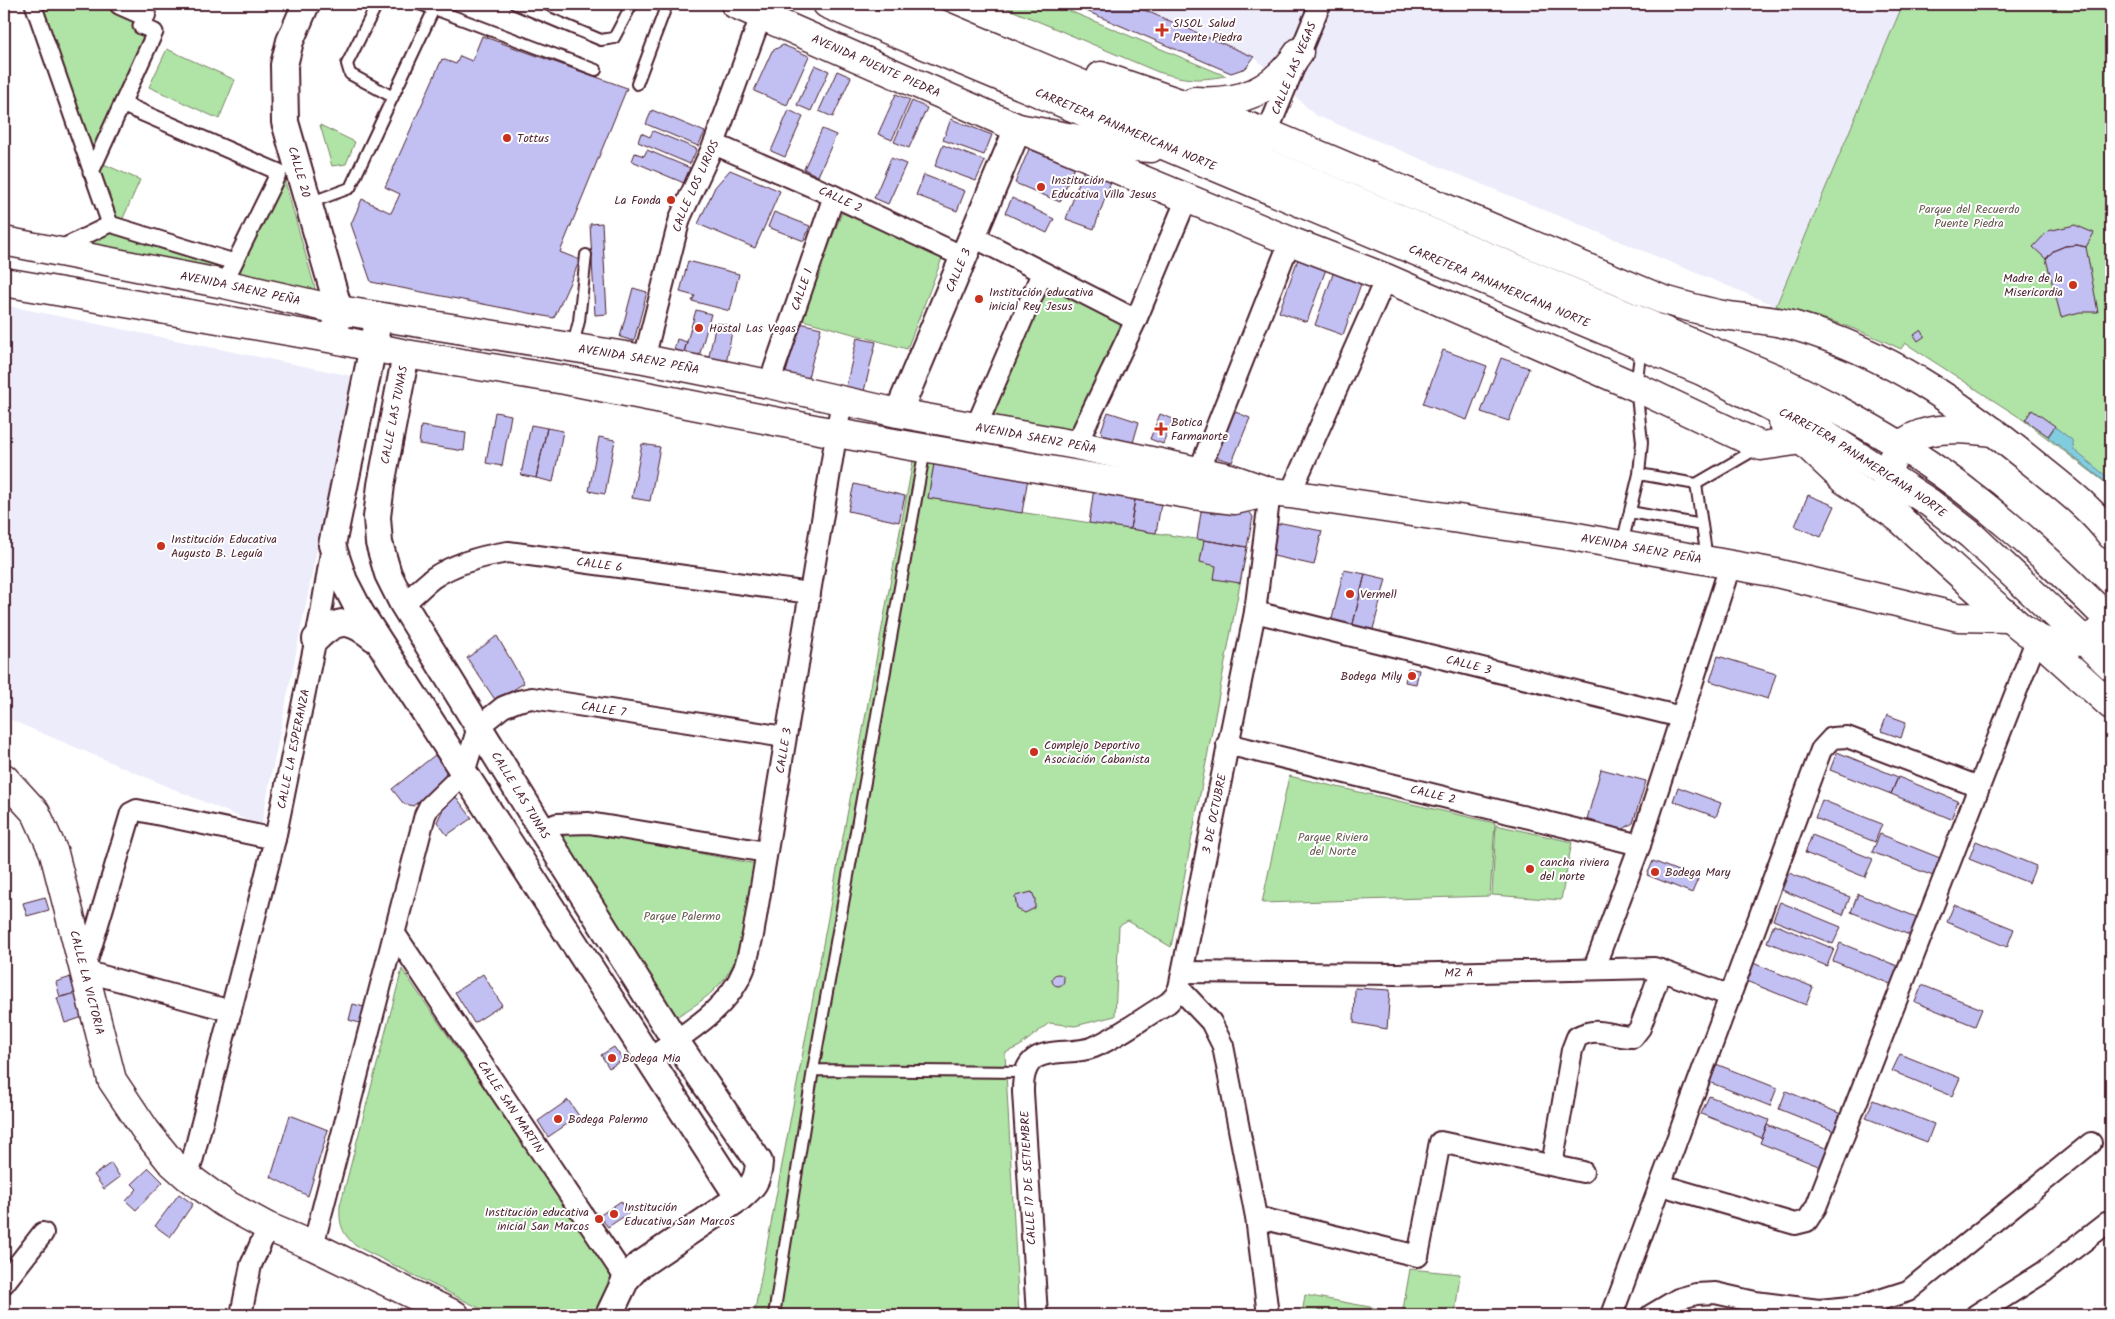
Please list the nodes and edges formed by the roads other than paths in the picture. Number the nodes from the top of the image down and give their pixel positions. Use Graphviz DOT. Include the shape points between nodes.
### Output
graph roads {
  1 [pos="33,4"];
  2 [pos="120,4"];
  3 [pos="306,4"];
  4 [pos="377,4"];
  5 [pos="418,4"];
  6 [pos="515,4"];
  7 [pos="632,4"];
  8 [pos="667,4"];
  9 [pos="735,4"];
  10 [pos="828,4"];
  11 [pos="892,4"];
  12 [pos="1320,4"];
  13 [pos="435,7"];
  14 [pos="145,15"];
  15 [pos="761,16"];
  16 [pos="961,34"];
  17 [pos="1299,52"];
  18 [pos="596,70"];
  19 [pos="637,84"];
  20 [pos="393,97"];
  21 [pos="1168,98"];
  22 [pos="122,104"];
  23 [pos="1018,128"];
  24 [pos="1266,133"];
  25 [pos="714,144"];
  26 [pos="1173,150"];
  27 [pos="91,172"];
  28 [pos="834,196"];
  29 [pos="1187,198"];
  30 [pos="308,203"];
  31 [pos="110,224"];
  32 [pos="1290,241"];
  33 [pos="4,242"];
  34 [pos="968,246"];
  35 [pos="55,252"];
  36 [pos="586,255"];
  37 [pos="229,273"];
  38 [pos="1042,273"];
  39 [pos="1386,278"];
  40 [pos="4,282"];
  41 [pos="339,310"];
  42 [pos="380,316"];
  43 [pos="1136,320"];
  44 [pos="334,339"];
  45 [pos="1641,346"];
  46 [pos="373,348"];
  47 [pos="572,348"];
  48 [pos="406,354"];
  49 [pos="644,359"];
  50 [pos="565,380"];
  51 [pos="769,384"];
  52 [pos="1636,387"];
  53 [pos="1758,399"];
  54 [pos="842,400"];
  55 [pos="898,413"];
  56 [pos="976,427"];
  57 [pos="836,433"];
  58 [pos="1996,433"];
  59 [pos="1802,440"];
  60 [pos="1076,446"];
  61 [pos="1762,446"];
  62 [pos="1901,446"];
  63 [pos="925,448"];
  64 [pos="1199,471"];
  65 [pos="1639,474"];
  66 [pos="1888,474"];
  67 [pos="346,479"];
  68 [pos="1696,484"];
  69 [pos="381,485"];
  70 [pos="1280,493"];
  71 [pos="1630,512"];
  72 [pos="1899,518"];
  73 [pos="1702,524"];
  74 [pos="2111,535"];
  75 [pos="332,545"];
  76 [pos="1622,545"];
  77 [pos="1719,564"];
  78 [pos="810,593"];
  79 [pos="403,604"];
  80 [pos="1256,612"];
  81 [pos="1997,613"];
  82 [pos="2111,623"];
  83 [pos="2036,638"];
  84 [pos="316,639"];
  85 [pos="2085,640"];
  86 [pos="380,642"];
  87 [pos="2111,666"];
  88 [pos="2111,705"];
  89 [pos="1681,717"];
  90 [pos="478,727"];
  91 [pos="785,737"];
  92 [pos="1227,744"];
  93 [pos="464,773"];
  94 [pos="4,778"];
  95 [pos="1979,787"];
  96 [pos="542,830"];
  97 [pos="275,839"];
  98 [pos="1640,844"];
  99 [pos="766,852"];
  100 [pos="395,934"];
  101 [pos="1594,968"];
  102 [pos="1661,970"];
  103 [pos="84,971"];
  104 [pos="1181,980"];
  105 [pos="1731,996"];
  106 [pos="231,1011"];
  107 [pos="675,1040"];
  108 [pos="649,1059"];
  109 [pos="813,1070"];
  110 [pos="1026,1072"];
  111 [pos="2091,1144"];
  112 [pos="1552,1165"];
  113 [pos="1583,1172"];
  114 [pos="188,1177"];
  115 [pos="1661,1185"];
  116 [pos="739,1198"];
  117 [pos="1256,1217"];
  118 [pos="2108,1222"];
  119 [pos="268,1227"];
  120 [pos="42,1233"];
  121 [pos="313,1246"];
  122 [pos="626,1279"];
  123 [pos="4,1284"];
  124 [pos="423,1308"];
  125 [pos="1755,1309"];
  126 [pos="241,1315"];
  127 [pos="455,1315"];
  128 [pos="609,1315"];
  129 [pos="774,1315"];
  130 [pos="1036,1315"];
  131 [pos="1268,1315"];
  132 [pos="1612,1315"];
  133 [pos="1651,1315"];
  134 [pos="1976,1315"];
  1 -- 27 [label="street"];
  2 -- 14 [label="street"];
  3 -- 30 [label="street, CALLE 20" via="288,49 283,94 285,122"];
  4 -- 20 [label="lane" via="347,64 350,74"];
  5 -- 13 [label="lane"];
  6 -- 7 [label="lane" via="601,40 614,38"];
  8 -- 19 [label="lane"];
  9 -- 15 [label="main road, AVENIDA PUENTE PIEDRA"];
  10 -- 26 [label="main road, CARRETERA PANAMERICANA NORTE"];
  11 -- 16 [label="main road, CARRETERA PANAMERICANA NORTE"];
  12 -- 17 [label="street, CALLE LAS VEGAS"];
  13 -- 18 [label="lane"];
  13 -- 20 [label="lane"];
  14 -- 22 [label="street" via="155,32"];
  15 -- 23 [label="main road, AVENIDA PUENTE PIEDRA"];
  15 -- 25 [label="street, CALLE LOS LIRIOS"];
  16 -- 21 [label="main road" via="1054,60"];
  16 -- 62 [label="main road, CARRETERA PANAMERICANA NORTE" via="1777,379"];
  17 -- 21 [label="main road" via="1279,78 1244,97 1202,102"];
  17 -- 24 [label="street, CALLE LAS VEGAS"];
  20 -- 30 [label="lane" via="350,188"];
  21 -- 24 [label="main road"];
  22 -- 27 [label="street"];
  22 -- 37 [label="street" via="279,172"];
  23 -- 26 [label="main road" via="1117,146"];
  23 -- 29 [label="main road"];
  23 -- 34 [label="street, CALLE 3"];
  24 -- 58 [label="main road" via="1661,299 1725,315 1792,325 1860,348 1907,373"];
  25 -- 28 [label="street, CALLE 2"];
  25 -- 49 [label="street, CALLE LOS LIRIOS" via="680,218"];
  26 -- 45 [label="main road, CARRETERA PANAMERICANA NORTE"];
  27 -- 31 [label="street"];
  28 -- 34 [label="street, CALLE 2"];
  28 -- 51 [label="street, CALLE 1"];
  29 -- 32 [label="main road"];
  29 -- 43 [label="street"];
  30 -- 41 [label="street, CALLE 20"];
  31 -- 35 [label="street"];
  31 -- 37 [label="street"];
  32 -- 39 [label="main road"];
  32 -- 64 [label="street"];
  33 -- 35 [label="main road, AVENIDA SAENZ PEÑA"];
  34 -- 38 [label="street, CALLE 2"];
  34 -- 55 [label="street, CALLE 3"];
  35 -- 37 [label="main road, AVENIDA SAENZ PEÑA"];
  36 -- 47 [label="lane" via="579,321"];
  37 -- 41 [label="main road, AVENIDA SAENZ PEÑA"];
  38 -- 43 [label="street, CALLE 2"];
  38 -- 56 [label="street"];
  39 -- 52 [label="main road"];
  39 -- 70 [label="street, 3 DE OCTUBRE"];
  40 -- 44 [label="main road, AVENIDA SAENZ PEÑA"];
  41 -- 42 [label="main road, AVENIDA SAENZ PEÑA"];
  41 -- 44 [label="street, CALLE 20"];
  42 -- 46 [label="street, CALLE LA ESPERANZA"];
  42 -- 47 [label="main road, AVENIDA SAENZ PEÑA"];
  43 -- 60 [label="street"];
  44 -- 46 [label="main road, AVENIDA SAENZ PEÑA"];
  45 -- 52 [label="lane"];
  45 -- 53 [label="main road, CARRETERA PANAMERICANA NORTE"];
  46 -- 48 [label="main road, AVENIDA SAENZ PEÑA"];
  46 -- 67 [label="street, CALLE LA ESPERANZA"];
  47 -- 49 [label="main road, AVENIDA SAENZ PEÑA"];
  47 -- 50 [label="main road"];
  48 -- 50 [label="main road, AVENIDA SAENZ PEÑA"];
  48 -- 69 [label="street, CALLE LAS TUNAS"];
  49 -- 51 [label="main road, AVENIDA SAENZ PEÑA"];
  50 -- 57 [label="main road, AVENIDA SAENZ PEÑA"];
  51 -- 54 [label="main road, AVENIDA SAENZ PEÑA"];
  52 -- 61 [label="main road"];
  52 -- 65 [label="lane" via="1642,442"];
  53 -- 59 [label="main road"];
  53 -- 66 [label="main road, CARRETERA PANAMERICANA NORTE"];
  54 -- 55 [label="main road, AVENIDA SAENZ PEÑA"];
  54 -- 57 [label="street, CALLE 3"];
  55 -- 56 [label="main road, AVENIDA SAENZ PEÑA"];
  56 -- 60 [label="main road, AVENIDA SAENZ PEÑA"];
  57 -- 63 [label="main road, AVENIDA SAENZ PEÑA"];
  57 -- 78 [label="street, CALLE 3"];
  58 -- 62 [label="main road" via="1942,429 1922,434"];
  58 -- 74 [label="main road" via="2086,506"];
  59 -- 61 [label="main road"];
  59 -- 72 [label="main road" via="1843,479"];
  60 -- 64 [label="main road, AVENIDA SAENZ PEÑA"];
  61 -- 68 [label="lane"];
  62 -- 66 [label="main road"];
  62 -- 82 [label="main road, CARRETERA PANAMERICANA NORTE" via="1995,514 2064,574"];
  63 -- 70 [label="main road, AVENIDA SAENZ PEÑA" via="1193,495 1235,500"];
  63 -- 109 [label="lane"];
  64 -- 70 [label="main road, AVENIDA SAENZ PEÑA"];
  65 -- 68 [label="lane"];
  65 -- 71 [label="lane"];
  66 -- 72 [label="main road" via="1887,498"];
  66 -- 85 [label="main road, CARRETERA PANAMERICANA NORTE" via="1972,535"];
  67 -- 69 [label="street"];
  67 -- 75 [label="street, CALLE LA ESPERANZA"];
  68 -- 73 [label="lane"];
  69 -- 79 [label="street, CALLE LAS TUNAS" via="377,517 379,543 388,574"];
  70 -- 76 [label="main road, AVENIDA SAENZ PEÑA"];
  70 -- 80 [label="street, 3 DE OCTUBRE"];
  71 -- 73 [label="lane"];
  71 -- 76 [label="lane"];
  72 -- 81 [label="main road"];
  73 -- 77 [label="lane"];
  75 -- 84 [label="street, CALLE LA ESPERANZA"];
  75 -- 86 [label="street" via="344,581"];
  76 -- 77 [label="main road, AVENIDA SAENZ PEÑA"];
  77 -- 81 [label="main road, AVENIDA SAENZ PEÑA" via="1776,573 1958,617"];
  77 -- 89 [label="street"];
  78 -- 79 [label="street, CALLE 6" via="508,552 481,556 443,573"];
  78 -- 91 [label="street, CALLE 3"];
  79 -- 90 [label="street, CALLE LAS TUNAS"];
  80 -- 89 [label="street, CALLE 3"];
  80 -- 92 [label="street, 3 DE OCTUBRE"];
  81 -- 83 [label="main road"];
  82 -- 85 [label="main road"];
  83 -- 85 [label="main road" via="2052,643"];
  83 -- 88 [label="main road"];
  83 -- 95 [label="street"];
  84 -- 86 [label="street" via="329,626 339,622 353,624"];
  84 -- 97 [label="street, CALLE LA ESPERANZA"];
  85 -- 87 [label="main road, CARRETERA PANAMERICANA NORTE"];
  86 -- 93 [label="street"];
  89 -- 98 [label="street"];
  90 -- 91 [label="street, CALLE 7" via="503,707 532,698"];
  90 -- 93 [label="street"];
  90 -- 96 [label="street, CALLE LAS TUNAS"];
  91 -- 99 [label="street, CALLE 3"];
  92 -- 98 [label="street, CALLE 2"];
  92 -- 104 [label="street, 3 DE OCTUBRE"];
  93 -- 100 [label="street" via="425,815"];
  93 -- 108 [label="street"];
  94 -- 103 [label="main road, CALLE LA VICTORIA" via="36,813 54,853"];
  95 -- 105 [label="street" via="1847,737 1832,738 1821,750"];
  95 -- 115 [label="street" via="1816,1207 1807,1221 1794,1224"];
  96 -- 99 [label="street" via="557,824 590,823"];
  96 -- 107 [label="street, CALLE LAS TUNAS"];
  97 -- 103 [label="street" via="134,811"];
  97 -- 106 [label="street, CALLE LA ESPERANZA"];
  98 -- 101 [label="street"];
  99 -- 107 [label="street, CALLE 3" via="753,935 744,969 728,997"];
  100 -- 121 [label="street"];
  100 -- 122 [label="street, CALLE SAN MARTIN"];
  101 -- 102 [label="street, MZ A"];
  101 -- 104 [label="street, MZ A"];
  102 -- 105 [label="street, MZ A"];
  102 -- 112 [label="street" via="1640,1028 1633,1037 1588,1031 1577,1037"];
  103 -- 106 [label="street"];
  103 -- 114 [label="main road, CALLE LA VICTORIA" via="112,1080 146,1131 170,1161"];
  104 -- 110 [label="street" via="1175,996 1168,1003 1093,1047 1040,1056"];
  104 -- 117 [label="street" via="1211,1022 1223,1046"];
  105 -- 115 [label="street"];
  106 -- 114 [label="street, CALLE LA ESPERANZA"];
  107 -- 108 [label="street, CALLE 3"];
  107 -- 116 [label="street, CALLE LAS TUNAS" via="759,1162 753,1186"];
  108 -- 116 [label="street"];
  109 -- 110 [label="lane"];
  109 -- 129 [label="lane"];
  110 -- 130 [label="street, CALLE 17 DE SETIEMBRE" via="1023,1092"];
  111 -- 125 [label="street" via="1908,1291 1861,1306 1819,1310"];
  112 -- 113 [label="street"];
  112 -- 117 [label="street" via="1440,1142 1418,1256"];
  114 -- 119 [label="main road, CALLE LA VICTORIA" via="224,1204"];
  115 -- 132 [label="street"];
  116 -- 122 [label="street, CALLE LAS TUNAS" via="648,1258"];
  117 -- 131 [label="street"];
  118 -- 134 [label="street" via="2044,1272"];
  119 -- 121 [label="main road, CALLE LA VICTORIA"];
  119 -- 126 [label="street" via="251,1265"];
  120 -- 123 [label="street"];
  121 -- 124 [label="main road, CALLE LA VICTORIA"];
  122 -- 128 [label="street, CALLE LAS TUNAS"];
  124 -- 127 [label="main road, CALLE LA VICTORIA"];
  125 -- 133 [label="street" via="1715,1293 1696,1294 1678,1299"];
}
